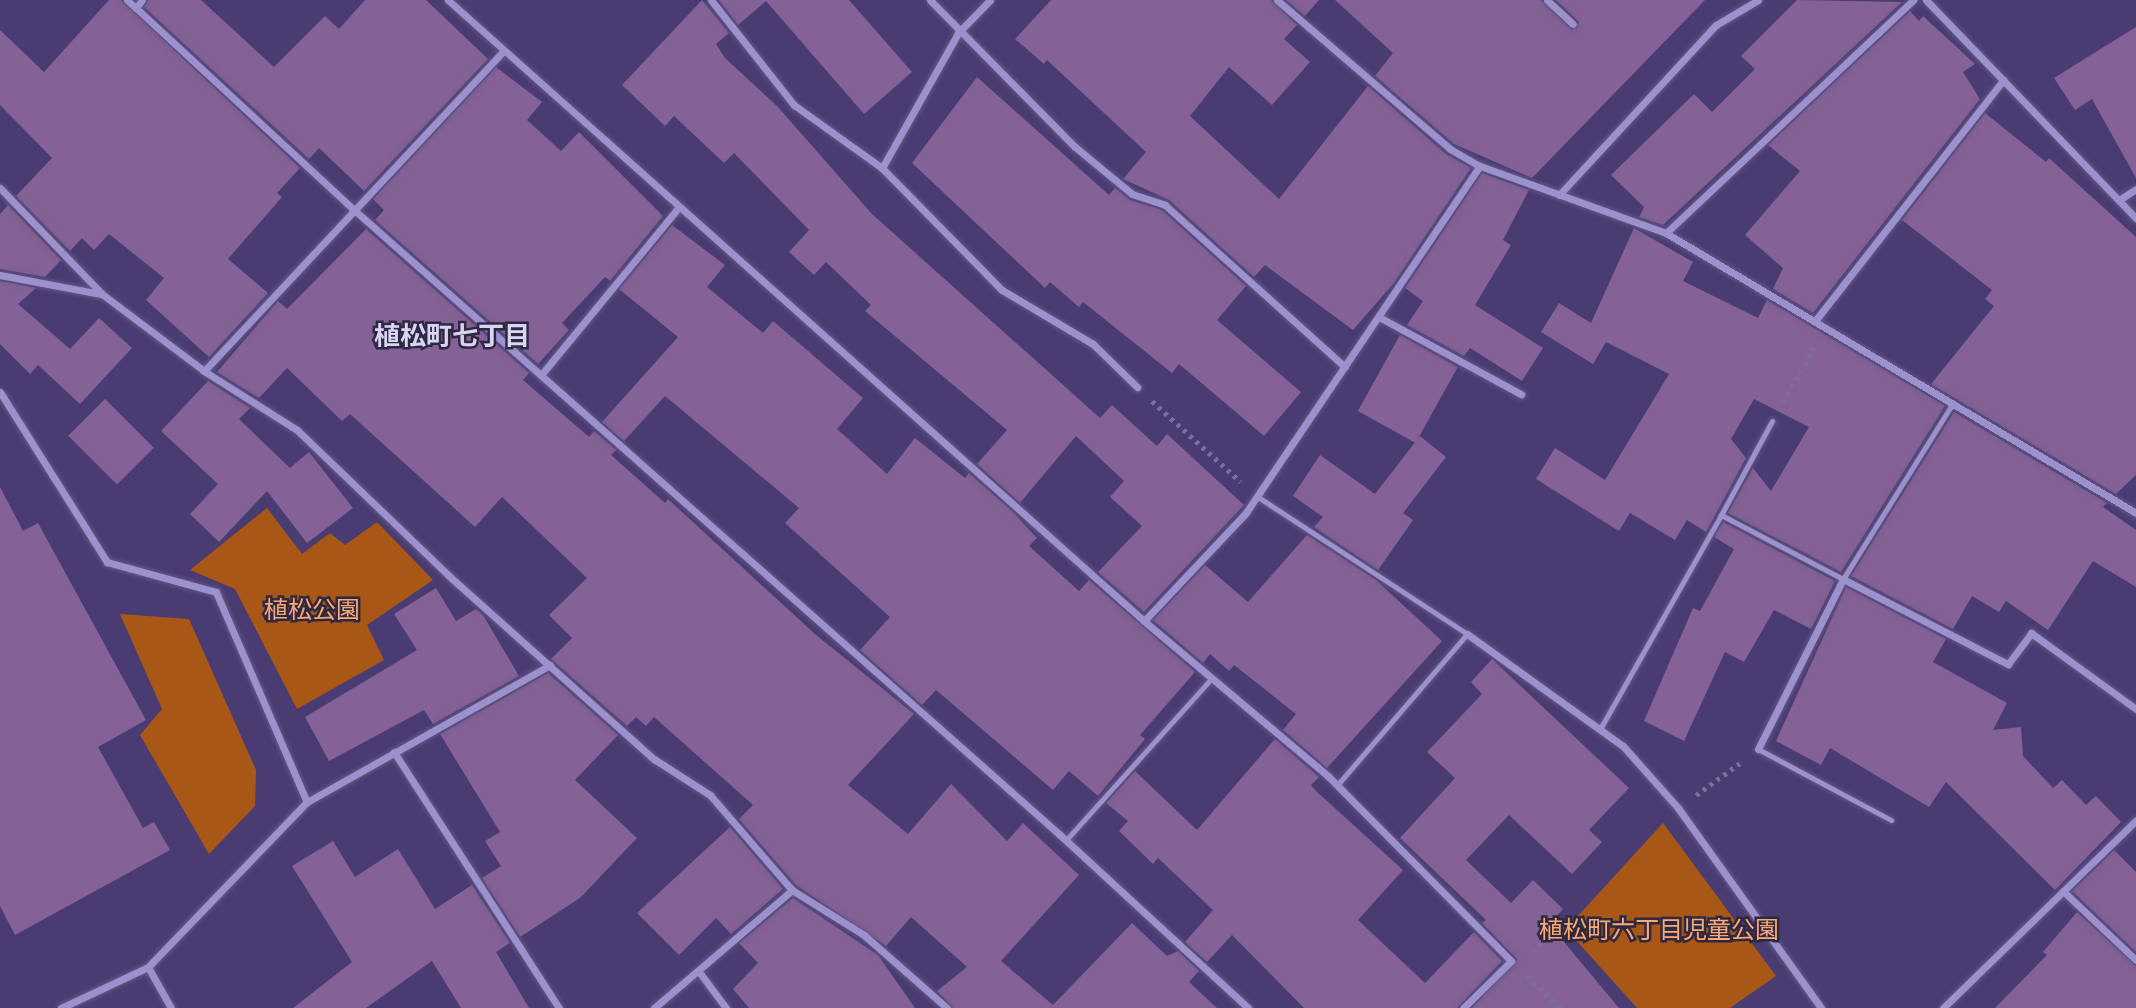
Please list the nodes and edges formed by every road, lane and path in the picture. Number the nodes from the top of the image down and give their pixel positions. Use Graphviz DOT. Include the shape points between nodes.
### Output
graph roads {
  1 [pos="127,0"];
  2 [pos="142,0"];
  3 [pos="448,0"];
  4 [pos="710,0"];
  5 [pos="930,0"];
  6 [pos="990,0"];
  7 [pos="1277,0"];
  8 [pos="1547,0"];
  9 [pos="1758,0"];
  10 [pos="1913,0"];
  11 [pos="1926,0"];
  12 [pos="136,8"];
  13 [pos="1573,24"];
  14 [pos="958,33"];
  15 [pos="503,51"];
  16 [pos="2003,80"];
  17 [pos="1480,166"];
  18 [pos="882,168"];
  19 [pos="0,188"];
  20 [pos="2136,189"];
  21 [pos="1559,195"];
  22 [pos="2119,200"];
  23 [pos="678,207"];
  24 [pos="352,208"];
  25 [pos="2136,218"];
  26 [pos="1666,233"];
  27 [pos="0,275"];
  28 [pos="102,294"];
  29 [pos="1379,317"];
  30 [pos="1815,321"];
  31 [pos="1826,327"];
  32 [pos="1345,367"];
  33 [pos="204,371"];
  34 [pos="541,375"];
  35 [pos="1138,387"];
  36 [pos="0,392"];
  37 [pos="1521,394"];
  38 [pos="1954,402"];
  39 [pos="1772,421"];
  40 [pos="1258,497"];
  41 [pos="2136,513"];
  42 [pos="1721,514"];
  43 [pos="1843,579"];
  44 [pos="1144,621"];
  45 [pos="1467,634"];
  46 [pos="550,665"];
  47 [pos="1212,678"];
  48 [pos="2136,709"];
  49 [pos="1600,729"];
  50 [pos="1758,749"];
  51 [pos="394,752"];
  52 [pos="1337,785"];
  53 [pos="307,802"];
  54 [pos="1678,808"];
  55 [pos="1891,820"];
  56 [pos="2136,820"];
  57 [pos="1066,840"];
  58 [pos="792,890"];
  59 [pos="2063,891"];
  60 [pos="1566,929"];
  61 [pos="2136,960"];
  62 [pos="1511,961"];
  63 [pos="148,967"];
  64 [pos="700,973"];
  65 [pos="61,1008"];
  66 [pos="171,1008"];
  67 [pos="559,1008"];
  68 [pos="654,1008"];
  69 [pos="726,1008"];
  70 [pos="947,1008"];
  71 [pos="1248,1008"];
  72 [pos="1464,1008"];
  73 [pos="1561,1008"];
  74 [pos="1821,1008"];
  75 [pos="1943,1008"];
  1 -- 12 [label="street"];
  2 -- 12 [label="street"];
  3 -- 15 [label="street"];
  4 -- 18 [label="street" via="794,105"];
  5 -- 14 [label="street"];
  6 -- 14 [label="street"];
  7 -- 17 [label="street" via="1450,149"];
  8 -- 13 [label="street"];
  9 -- 21 [label="street" via="1716,25"];
  10 -- 26 [label="street"];
  11 -- 16 [label="street"];
  12 -- 24 [label="street"];
  14 -- 18 [label="street"];
  14 -- 32 [label="street" via="1074,146 1132,194 1165,205"];
  15 -- 23 [label="street"];
  15 -- 24 [label="street"];
  16 -- 22 [label="street"];
  16 -- 30 [label="street"];
  17 -- 21 [label="street"];
  17 -- 29 [label="street"];
  18 -- 35 [label="street" via="1002,290 1093,344"];
  19 -- 28 [label="street"];
  20 -- 22 [label="street"];
  21 -- 26 [label="street"];
  22 -- 25 [label="street"];
  23 -- 34 [label="street"];
  23 -- 44 [label="street"];
  24 -- 33 [label="street"];
  24 -- 34 [label="street"];
  26 -- 30 [label="street"];
  27 -- 28 [label="street"];
  28 -- 33 [label="street"];
  29 -- 32 [label="street"];
  29 -- 37 [label="street"];
  30 -- 31 [label="street"];
  31 -- 38 [label="street"];
  31 -- 39 [label="path"];
  32 -- 40 [label="street"];
  33 -- 46 [label="street" via="297,430"];
  34 -- 57 [label="street"];
  35 -- 40 [label="path"];
  36 -- 53 [label="street" via="107,562 216,592"];
  38 -- 41 [label="street"];
  38 -- 43 [label="lane"];
  39 -- 42 [label="lane"];
  40 -- 44 [label="street"];
  40 -- 45 [label="lane"];
  42 -- 43 [label="lane"];
  42 -- 49 [label="lane"];
  43 -- 48 [label="street" via="2008,664 2031,633"];
  43 -- 50 [label="street"];
  44 -- 47 [label="street"];
  45 -- 49 [label="street"];
  45 -- 52 [label="lane"];
  46 -- 51 [label="street"];
  46 -- 58 [label="street" via="654,759 710,795"];
  47 -- 52 [label="street"];
  47 -- 57 [label="lane"];
  49 -- 54 [label="street" via="1623,746"];
  50 -- 54 [label="path"];
  50 -- 55 [label="lane"];
  51 -- 53 [label="street"];
  51 -- 67 [label="street"];
  52 -- 62 [label="street"];
  53 -- 63 [label="street"];
  54 -- 74 [label="street"];
  56 -- 59 [label="street"];
  57 -- 71 [label="street"];
  58 -- 64 [label="street"];
  58 -- 70 [label="street" via="864,935"];
  59 -- 61 [label="street"];
  59 -- 75 [label="street"];
  60 -- 62 [label="path" via="1552,930 1525,961"];
  62 -- 72 [label="street"];
  62 -- 73 [label="path"];
  63 -- 65 [label="street"];
  63 -- 66 [label="street"];
  64 -- 68 [label="street"];
  64 -- 69 [label="street"];
}
